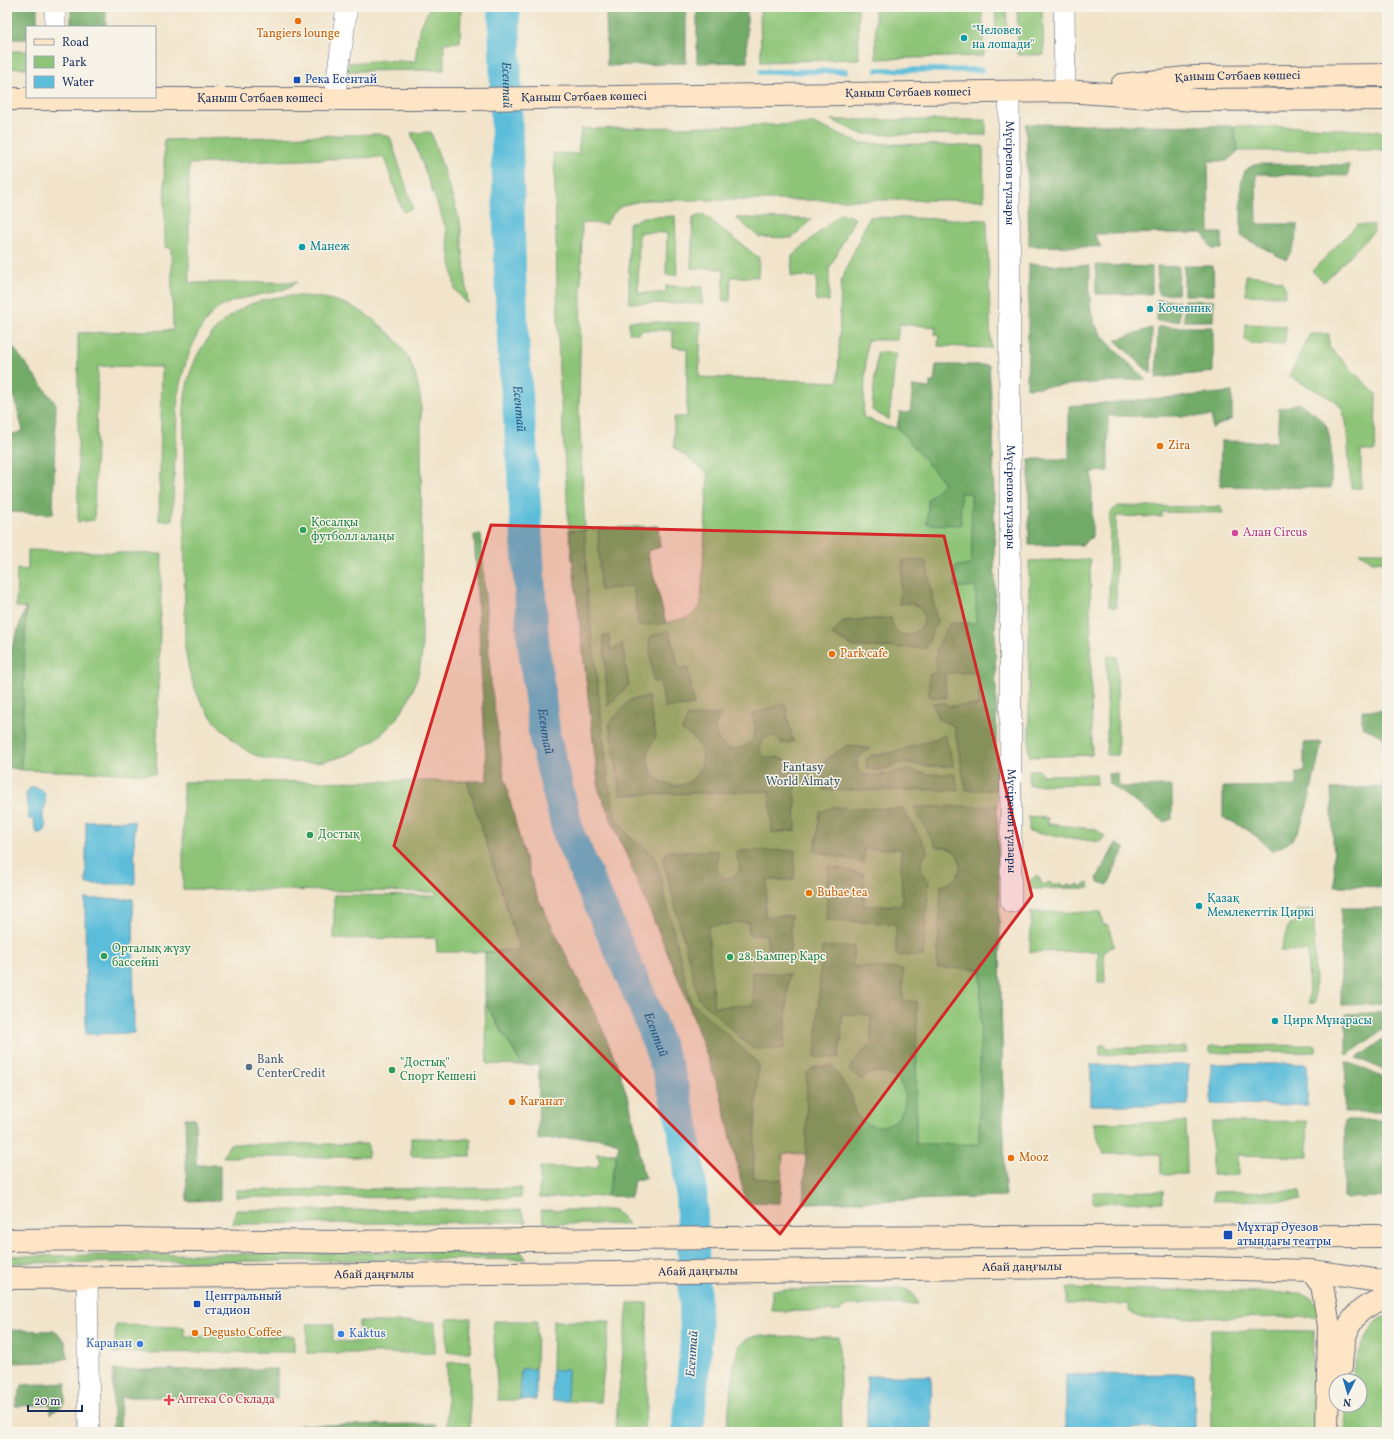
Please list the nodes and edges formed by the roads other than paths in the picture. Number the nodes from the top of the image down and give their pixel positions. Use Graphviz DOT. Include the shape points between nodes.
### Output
graph roads {
  1 [pos="55,7"];
  2 [pos="347,7"];
  3 [pos="1064,7"];
  4 [pos="55,26"];
  5 [pos="1387,67"];
  6 [pos="1387,75"];
  7 [pos="1329,76"];
  8 [pos="1065,91"];
  9 [pos="1009,92"];
  10 [pos="56,98"];
  11 [pos="7,99"];
  12 [pos="1330,99"];
  13 [pos="1387,99"];
  14 [pos="334,100"];
  15 [pos="1387,106"];
  16 [pos="1011,902"];
  17 [pos="1387,1222"];
  18 [pos="1332,1236"];
  19 [pos="1387,1236"];
  20 [pos="7,1240"];
  21 [pos="1310,1271"];
  22 [pos="87,1277"];
  23 [pos="7,1278"];
  24 [pos="1387,1282"];
  25 [pos="1387,1298"];
  26 [pos="1340,1373"];
  27 [pos="1338,1413"];
  28 [pos="89,1432"];
  29 [pos="1327,1432"];
  30 [pos="1337,1432"];
  1 -- 4 [label="street"];
  2 -- 14 [label="street"];
  3 -- 8 [label="street"];
  5 -- 7 [label="main road"];
  6 -- 7 [label="main road, Қаныш Сәтбаев көшесі"];
  7 -- 8 [label="main road, Қаныш Сәтбаев көшесі" via="1195,77"];
  8 -- 9 [label="main road, Қаныш Сәтбаев көшесі"];
  8 -- 12 [label="main road, Қаныш Сәтбаев көшесі" via="1195,100"];
  9 -- 14 [label="main road, Қаныш Сәтбаев көшесі"];
  9 -- 16 [label="street, Мүсірепов гүлзары"];
  10 -- 11 [label="main road, Қаныш Сәтбаев көшесі"];
  10 -- 14 [label="main road, Қаныш Сәтбаев көшесі"];
  12 -- 13 [label="main road, Қаныш Сәтбаев көшесі"];
  12 -- 15 [label="main road"];
  17 -- 18 [label="main road"];
  18 -- 19 [label="main road"];
  18 -- 20 [label="main road" via="338,1242"];
  21 -- 22 [label="main road, Абай даңғылы" via="1132,1266"];
  21 -- 24 [label="main road, Абай даңғылы"];
  21 -- 29 [label="main road" via="1322,1285 1329,1326"];
  22 -- 23 [label="main road, Абай даңғылы"];
  22 -- 28 [label="street"];
  25 -- 26 [label="main road" via="1374,1302 1360,1312 1350,1324 1342,1345"];
  27 -- 30 [label="main road"];
}
